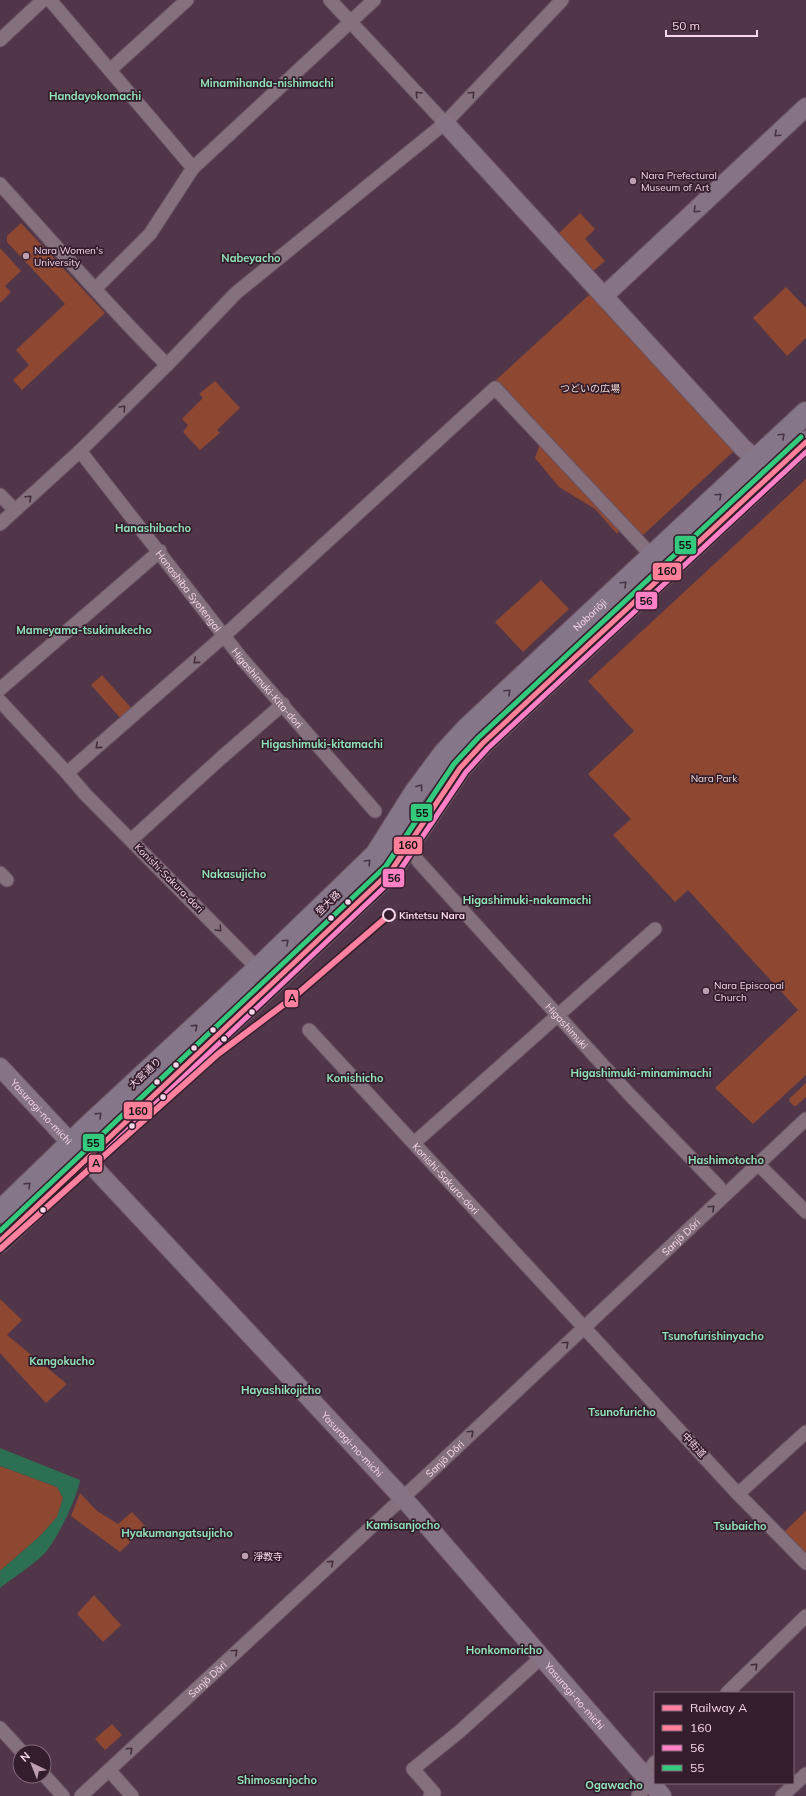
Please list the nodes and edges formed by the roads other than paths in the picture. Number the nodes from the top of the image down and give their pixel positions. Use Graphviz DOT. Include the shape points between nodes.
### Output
graph roads {
  1 [pos="43,0"];
  2 [pos="50,0"];
  3 [pos="187,0"];
  4 [pos="330,0"];
  5 [pos="374,0"];
  6 [pos="562,0"];
  7 [pos="351,22"];
  8 [pos="0,40"];
  9 [pos="110,70"];
  10 [pos="806,107"];
  11 [pos="445,123"];
  12 [pos="193,168"];
  13 [pos="0,184"];
  14 [pos="96,288"];
  15 [pos="604,296"];
  16 [pos="167,365"];
  17 [pos="806,414"];
  18 [pos="806,442"];
  19 [pos="80,451"];
  20 [pos="765,466"];
  21 [pos="0,495"];
  22 [pos="15,510"];
  23 [pos="0,524"];
  24 [pos="160,551"];
  25 [pos="656,567"];
  26 [pos="225,635"];
  27 [pos="0,689"];
  28 [pos="0,701"];
  29 [pos="283,704"];
  30 [pos="468,728"];
  31 [pos="483,743"];
  32 [pos="67,773"];
  33 [pos="376,812"];
  34 [pos="131,840"];
  35 [pos="418,861"];
  36 [pos="655,929"];
  37 [pos="265,976"];
  38 [pos="557,1015"];
  39 [pos="309,1030"];
  40 [pos="0,1067"];
  41 [pos="806,1119"];
  42 [pos="71,1143"];
  43 [pos="414,1143"];
  44 [pos="87,1160"];
  45 [pos="758,1164"];
  46 [pos="720,1187"];
  47 [pos="0,1212"];
  48 [pos="806,1212"];
  49 [pos="0,1241"];
  50 [pos="585,1326"];
  51 [pos="806,1432"];
  52 [pos="738,1494"];
  53 [pos="403,1498"];
  54 [pos="806,1563"];
  55 [pos="806,1616"];
  56 [pos="542,1657"];
  57 [pos="728,1692"];
  58 [pos="0,1728"];
  59 [pos="15,1744"];
  60 [pos="654,1763"];
  61 [pos="109,1770"];
  62 [pos="806,1774"];
  63 [pos="649,1780"];
  64 [pos="52,1784"];
  65 [pos="433,1795"];
  66 [pos="63,1796"];
  67 [pos="81,1796"];
  68 [pos="132,1796"];
  69 [pos="638,1796"];
  70 [pos="662,1796"];
  71 [pos="782,1796"];
  1 -- 8 [label="street"];
  2 -- 9 [label="street"];
  3 -- 9 [label="street"];
  4 -- 7 [label="street"];
  5 -- 7 [label="street"];
  11 -- 6 [label="street, one-way"];
  11 -- 7 [label="street, one-way"];
  7 -- 12 [label="street"];
  9 -- 12 [label="street"];
  10 -- 15 [label="street, one-way"];
  11 -- 15 [label="street"];
  11 -- 16 [label="street" via="236,293"];
  12 -- 14 [label="street" via="150,234"];
  13 -- 14 [label="street"];
  14 -- 16 [label="street" via="116,313"];
  15 -- 20 [label="street" via="743,448"];
  19 -- 16 [label="street, one-way"];
  20 -- 17 [label="highway, Noboriōji, one-way"];
  18 -- 20 [label="highway, Noboriōji"];
  22 -- 19 [label="street, one-way"];
  19 -- 24 [label="street, Hanashiba Syotengai"];
  20 -- 25 [label="highway, Noboriōji"];
  21 -- 22 [label="street"];
  22 -- 23 [label="street"];
  24 -- 26 [label="street, Hanashiba Syotengai"];
  24 -- 27 [label="street"];
  25 -- 26 [label="street" via="495,388"];
  30 -- 25 [label="highway, Noboriōji, one-way"];
  25 -- 31 [label="highway, Noboriōji"];
  26 -- 29 [label="street, Higashimuki-Kita-dori"];
  26 -- 32 [label="street, one-way"];
  28 -- 32 [label="street, Konishi-Sakura-dori"];
  29 -- 33 [label="street, Higashimuki-Kita-dori"];
  29 -- 34 [label="street"];
  30 -- 31 [label="highway"];
  37 -- 30 [label="highway, 登大路, one-way" via="376,855 415,794 444,754"];
  31 -- 37 [label="highway, 登大路" via="460,768 391,871"];
  32 -- 34 [label="street, Konishi-Sakura-dori"];
  34 -- 37 [label="street, Konishi-Sakura-dori, one-way"];
  35 -- 38 [label="street, Higashimuki"];
  36 -- 38 [label="street"];
  42 -- 37 [label="highway, 大宮通り, one-way"];
  37 -- 44 [label="highway"];
  38 -- 43 [label="street"];
  38 -- 46 [label="street, Higashimuki" via="629,1094"];
  39 -- 43 [label="street, Konishi-Sakura-dori"];
  40 -- 42 [label="street, Yasuragi-no-michi"];
  41 -- 45 [label="street, Sanjō Dōri"];
  42 -- 44 [label="street, Yasuragi-no-michi"];
  47 -- 42 [label="highway, 大宮通り, one-way"];
  43 -- 50 [label="street, Konishi-Sakura-dori"];
  44 -- 49 [label="highway"];
  44 -- 53 [label="street, Yasuragi-no-michi"];
  45 -- 48 [label="street"];
  50 -- 45 [label="street, Sanjō Dōri, one-way"];
  50 -- 52 [label="street, 中街道"];
  53 -- 50 [label="street, Sanjō Dōri, one-way"];
  51 -- 52 [label="street"];
  52 -- 54 [label="street, 中街道"];
  53 -- 56 [label="street, Yasuragi-no-michi"];
  61 -- 53 [label="street, Sanjō Dōri, one-way"];
  57 -- 55 [label="street, one-way"];
  56 -- 63 [label="street, Yasuragi-no-michi"];
  56 -- 65 [label="street" via="459,1732 413,1769"];
  58 -- 59 [label="street"];
  60 -- 63 [label="street" via="651,1766"];
  61 -- 67 [label="street, Sanjō Dōri"];
  61 -- 68 [label="street"];
  62 -- 71 [label="street"];
  63 -- 69 [label="street"];
  63 -- 70 [label="street, Yasuragi-no-michi"];
  64 -- 66 [label="street"];
}
